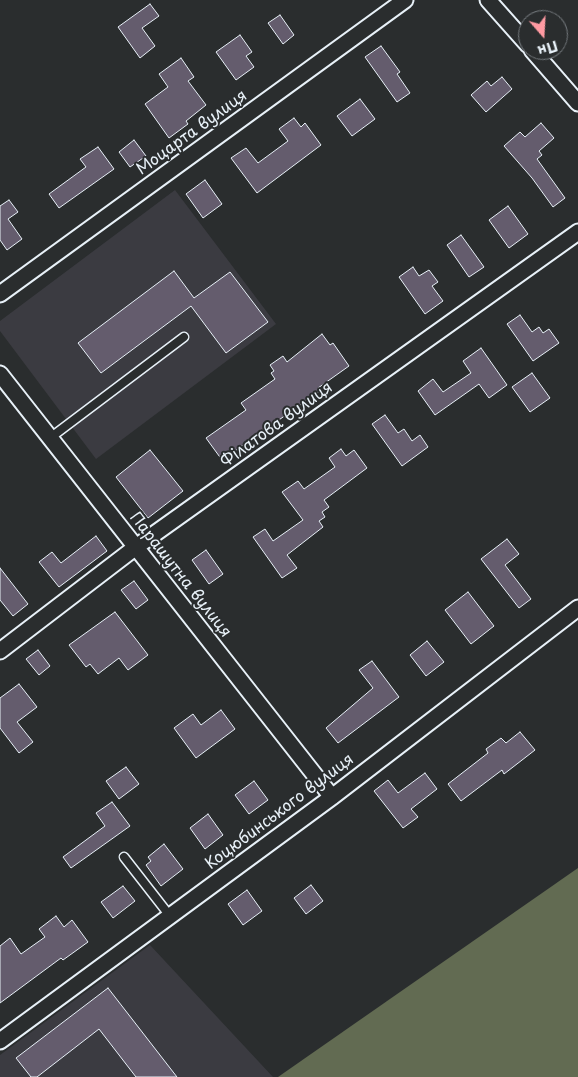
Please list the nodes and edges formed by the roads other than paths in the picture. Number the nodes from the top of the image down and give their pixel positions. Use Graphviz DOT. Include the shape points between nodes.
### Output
graph roads {
  1 [pos="405,0"];
  2 [pos="488,0"];
  3 [pos="518,34"];
  4 [pos="541,60"];
  5 [pos="578,103"];
  6 [pos="578,232"];
  7 [pos="0,294"];
  8 [pos="184,337"];
  9 [pos="0,374"];
  10 [pos="50,438"];
  11 [pos="136,547"];
  12 [pos="578,608"];
  13 [pos="0,651"];
  14 [pos="332,797"];
  15 [pos="124,858"];
  16 [pos="170,916"];
  17 [pos="0,1041"];
  1 -- 7 [label="street, Моцарта вулиця"];
  2 -- 3 [label="street"];
  4 -- 5 [label="street"];
  6 -- 11 [label="street, Філатова вулиця"];
  8 -- 10 [label="lane"];
  9 -- 10 [label="street, Парашутна вулиця"];
  10 -- 11 [label="street, Парашутна вулиця"];
  11 -- 13 [label="street, Філатова вулиця"];
  11 -- 14 [label="street, Парашутна вулиця"];
  12 -- 14 [label="street, Коцюбинського вулиця"];
  14 -- 16 [label="street, Коцюбинського вулиця"];
  15 -- 16 [label="lane"];
  16 -- 17 [label="street, Коцюбинського вулиця"];
}
